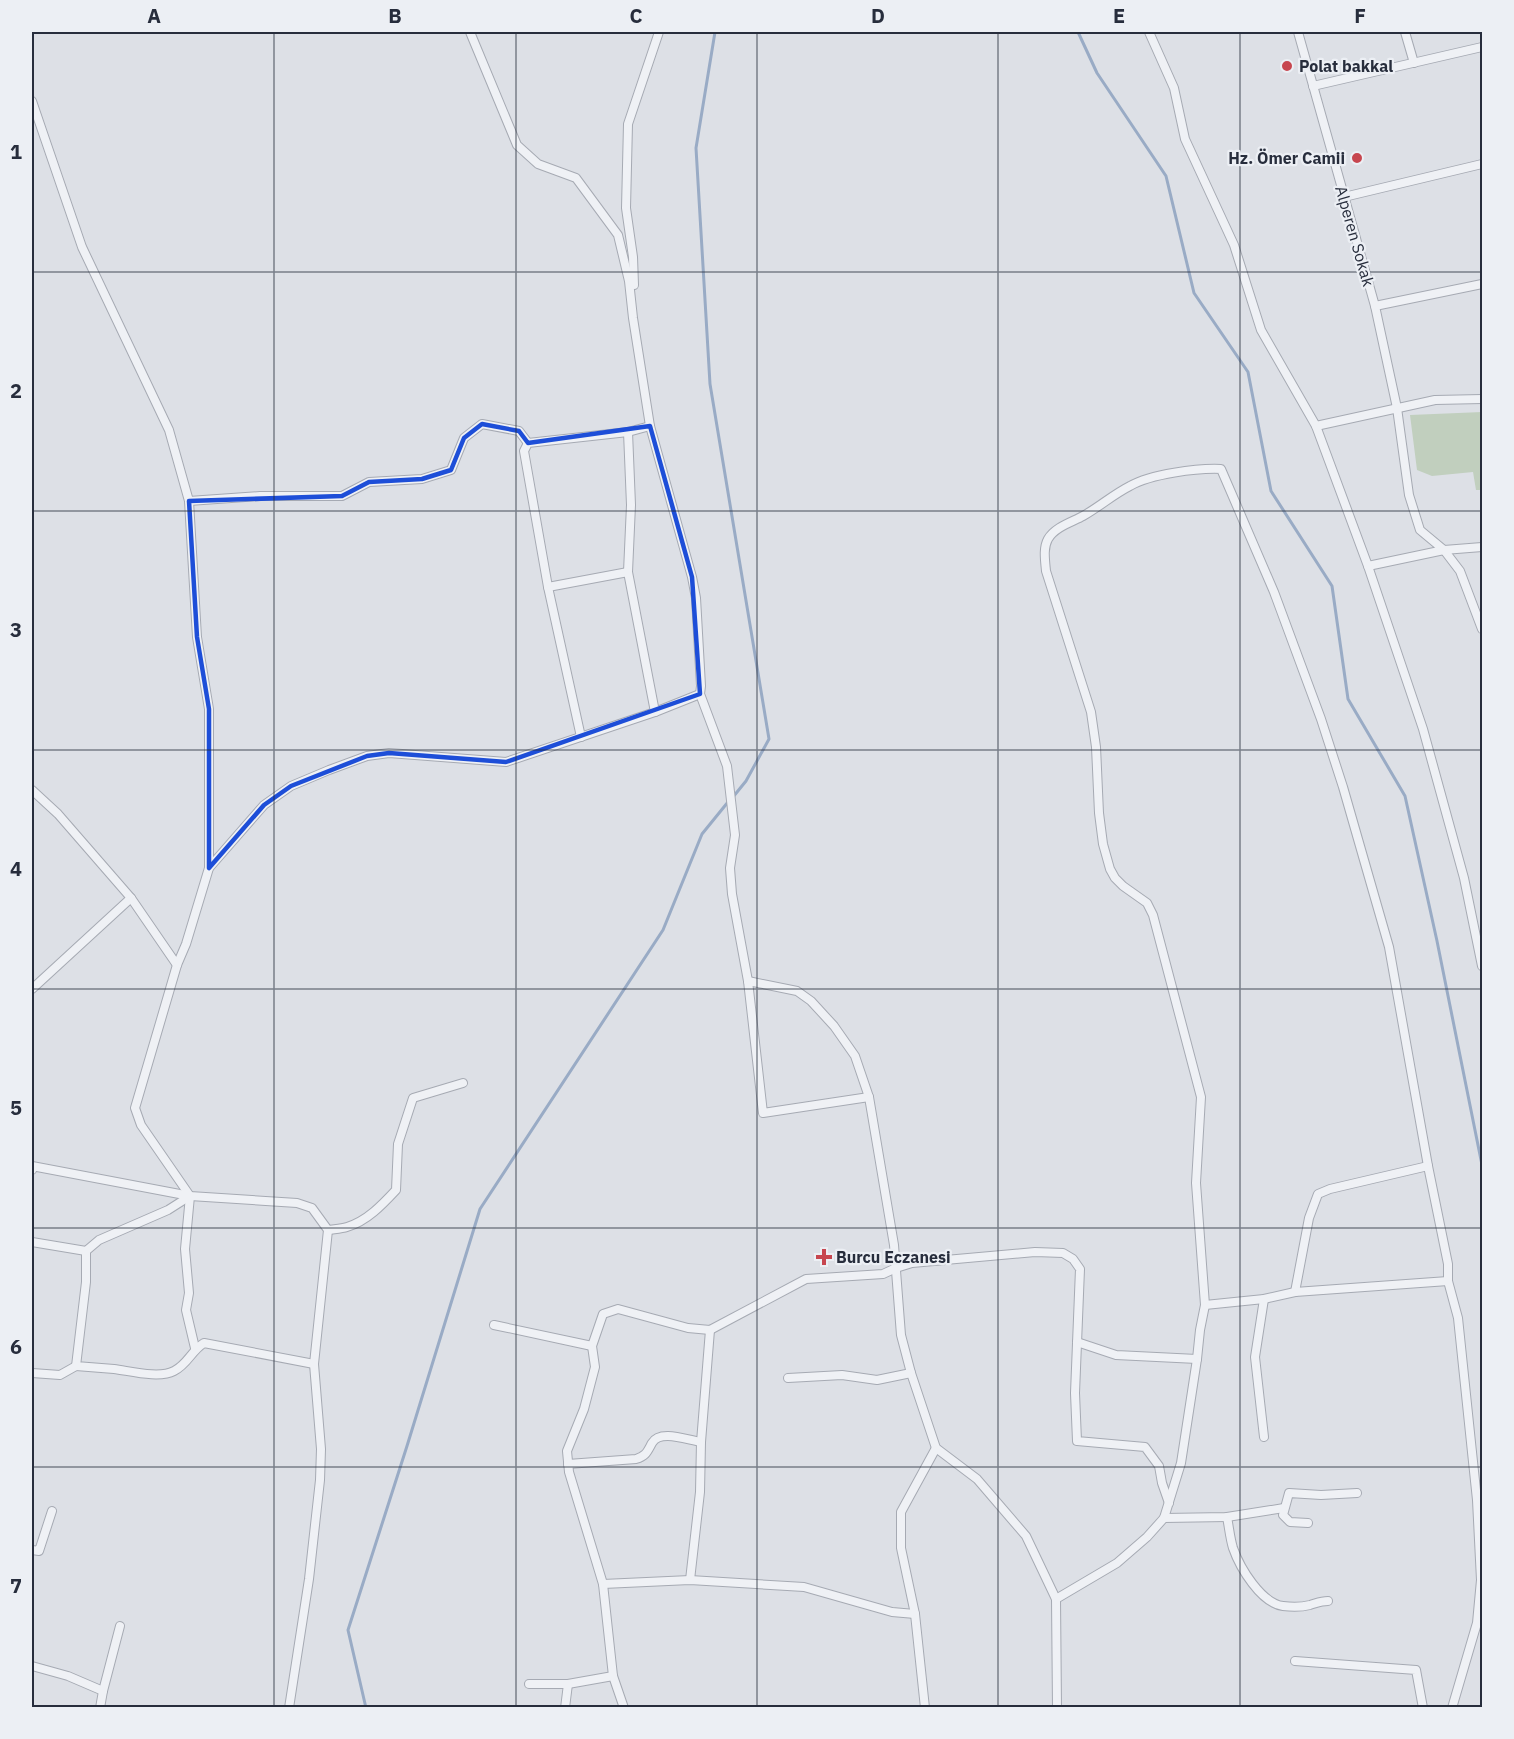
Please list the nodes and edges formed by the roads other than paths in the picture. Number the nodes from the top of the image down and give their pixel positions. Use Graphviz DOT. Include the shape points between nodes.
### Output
graph roads {
  1 [pos="470,32"];
  2 [pos="659,32"];
  3 [pos="1149,32"];
  4 [pos="1298,32"];
  5 [pos="1405,32"];
  6 [pos="1482,47"];
  7 [pos="1414,63"];
  8 [pos="1312,86"];
  9 [pos="32,101"];
  10 [pos="1482,164"];
  11 [pos="1344,197"];
  12 [pos="1482,284"];
  13 [pos="1375,306"];
  14 [pos="635,332"];
  15 [pos="1482,399"];
  16 [pos="1397,408"];
  17 [pos="650,426"];
  18 [pos="1316,426"];
  19 [pos="628,432"];
  20 [pos="528,443"];
  21 [pos="189,501"];
  22 [pos="1482,547"];
  23 [pos="1444,550"];
  24 [pos="1368,566"];
  25 [pos="628,572"];
  26 [pos="548,586"];
  27 [pos="1482,629"];
  28 [pos="700,694"];
  29 [pos="655,711"];
  30 [pos="581,737"];
  31 [pos="32,790"];
  32 [pos="209,868"];
  33 [pos="131,898"];
  34 [pos="177,965"];
  35 [pos="1482,966"];
  36 [pos="747,981"];
  37 [pos="32,988"];
  38 [pos="463,1083"];
  39 [pos="870,1097"];
  40 [pos="1428,1166"];
  41 [pos="32,1170"];
  42 [pos="190,1196"];
  43 [pos="328,1230"];
  44 [pos="32,1242"];
  45 [pos="86,1251"];
  46 [pos="896,1268"];
  47 [pos="1448,1281"];
  48 [pos="1295,1292"];
  49 [pos="1264,1299"];
  50 [pos="1205,1305"];
  51 [pos="494,1325"];
  52 [pos="710,1330"];
  53 [pos="1077,1342"];
  54 [pos="592,1346"];
  55 [pos="195,1348"];
  56 [pos="1197,1359"];
  57 [pos="314,1364"];
  58 [pos="76,1366"];
  59 [pos="911,1372"];
  60 [pos="32,1373"];
  61 [pos="789,1378"];
  62 [pos="1264,1437"];
  63 [pos="701,1442"];
  64 [pos="936,1448"];
  65 [pos="568,1464"];
  66 [pos="1357,1493"];
  67 [pos="1169,1503"];
  68 [pos="1284,1508"];
  69 [pos="52,1511"];
  70 [pos="1227,1516"];
  71 [pos="1164,1518"];
  72 [pos="1308,1523"];
  73 [pos="32,1550"];
  74 [pos="690,1580"];
  75 [pos="603,1584"];
  76 [pos="1056,1599"];
  77 [pos="1328,1601"];
  78 [pos="915,1614"];
  79 [pos="120,1626"];
  80 [pos="1295,1661"];
  81 [pos="32,1666"];
  82 [pos="614,1676"];
  83 [pos="530,1684"];
  84 [pos="568,1684"];
  85 [pos="103,1691"];
  86 [pos="100,1707"];
  87 [pos="289,1707"];
  88 [pos="564,1707"];
  89 [pos="624,1707"];
  90 [pos="925,1707"];
  91 [pos="1056,1707"];
  92 [pos="1423,1707"];
  93 [pos="1452,1707"];
  1 -- 14 [label="street" via="517,145 538,164 576,178 618,235"];
  2 -- 14 [label="street" via="628,124 626,208 633,257"];
  3 -- 18 [label="street" via="1174,88 1185,139 1234,245 1261,330"];
  4 -- 8 [label="street, Alperen Sokak"];
  5 -- 7 [label="street"];
  6 -- 7 [label="street"];
  7 -- 8 [label="street"];
  8 -- 11 [label="street, Alperen Sokak"];
  9 -- 21 [label="street" via="82,247 169,430"];
  10 -- 11 [label="street"];
  11 -- 13 [label="street, Alperen Sokak"];
  12 -- 13 [label="street"];
  13 -- 16 [label="street, Alperen Sokak"];
  14 -- 17 [label="street"];
  15 -- 16 [label="street" via="1435,400"];
  16 -- 18 [label="street"];
  16 -- 23 [label="street, Alperen Sokak" via="1409,495 1420,531"];
  17 -- 19 [label="street"];
  17 -- 28 [label="street" via="696,597"];
  18 -- 24 [label="street"];
  19 -- 20 [label="street"];
  19 -- 25 [label="street"];
  20 -- 21 [label="street" via="519,431 482,424 464,438 451,470 423,479 369,482 342,496"];
  20 -- 26 [label="street" via="524,451"];
  21 -- 32 [label="street" via="197,637 209,709"];
  22 -- 23 [label="street"];
  23 -- 24 [label="street"];
  23 -- 27 [label="street, Alperen Sokak" via="1460,571"];
  24 -- 35 [label="street" via="1423,729 1464,878"];
  25 -- 26 [label="street"];
  25 -- 29 [label="street"];
  26 -- 30 [label="street"];
  28 -- 29 [label="street"];
  28 -- 36 [label="street" via="727,766 735,835 730,868"];
  29 -- 30 [label="street"];
  30 -- 32 [label="street" via="506,762 389,753 367,756 291,786 264,806"];
  31 -- 33 [label="street"];
  32 -- 34 [label="street"];
  33 -- 34 [label="street"];
  33 -- 37 [label="street"];
  34 -- 42 [label="street" via="135,1108 141,1125"];
  36 -- 39 [label="street" via="797,991 811,1001 855,1056"];
  36 -- 39 [label="street" via="763,1113"];
  38 -- 43 [label="street" via="413,1098 398,1144 396,1190 362,1220 346,1228"];
  39 -- 46 [label="street"];
  40 -- 47 [label="street"];
  40 -- 48 [label="street" via="1318,1194 1309,1218"];
  40 -- 50 [label="street" via="1389,947 1344,787 1274,592 1221,469 1145,479 1050,536 1046,570 1090,712 1099,813 1110,869 1123,886 1147,903 1153,915 1201,1097 1196,1183"];
  41 -- 42 [label="street" via="32,1166"];
  42 -- 43 [label="street" via="297,1203 312,1208"];
  42 -- 45 [label="street" via="168,1210 99,1240"];
  42 -- 55 [label="street" via="185,1249 189,1293 186,1310"];
  43 -- 57 [label="street"];
  44 -- 45 [label="street"];
  45 -- 58 [label="street"];
  46 -- 52 [label="street" via="883,1274 806,1280"];
  46 -- 53 [label="street" via="912,1263 1063,1253 1080,1269"];
  46 -- 59 [label="street" via="901,1335"];
  47 -- 48 [label="street"];
  47 -- 93 [label="street" via="1458,1318 1477,1500 1481,1580 1477,1623"];
  48 -- 49 [label="street"];
  49 -- 50 [label="street"];
  49 -- 62 [label="street" via="1255,1358"];
  50 -- 56 [label="street"];
  51 -- 54 [label="street"];
  52 -- 54 [label="street" via="618,1309 603,1314"];
  52 -- 63 [label="street"];
  53 -- 56 [label="street" via="1116,1355"];
  53 -- 67 [label="street" via="1077,1441 1145,1447 1159,1466"];
  54 -- 65 [label="street" via="595,1367 567,1451"];
  55 -- 57 [label="street" via="204,1343"];
  55 -- 58 [label="street" via="186,1363 172,1372 148,1374"];
  56 -- 67 [label="street" via="1181,1463"];
  57 -- 87 [label="street" via="320,1480"];
  58 -- 60 [label="street" via="60,1376"];
  59 -- 61 [label="street" via="877,1380 842,1375"];
  59 -- 64 [label="street"];
  63 -- 65 [label="street" via="665,1435 655,1440 645,1456 636,1459"];
  63 -- 74 [label="street"];
  64 -- 76 [label="street" via="977,1479 1026,1536"];
  64 -- 78 [label="street" via="901,1512 901,1548"];
  65 -- 75 [label="street"];
  66 -- 68 [label="street" via="1289,1493"];
  67 -- 71 [label="street"];
  68 -- 70 [label="street"];
  68 -- 72 [label="street" via="1283,1515 1290,1522"];
  69 -- 73 [label="street" via="39,1551"];
  70 -- 71 [label="street"];
  70 -- 77 [label="street" via="1233,1548 1243,1571 1269,1601 1281,1606"];
  71 -- 76 [label="street" via="1117,1563"];
  74 -- 75 [label="street"];
  74 -- 78 [label="street" via="804,1587 892,1612"];
  75 -- 82 [label="street"];
  76 -- 91 [label="street"];
  78 -- 90 [label="street"];
  79 -- 85 [label="street"];
  80 -- 92 [label="street" via="1416,1670"];
  81 -- 85 [label="street"];
  82 -- 84 [label="street"];
  82 -- 89 [label="street"];
  83 -- 84 [label="street"];
  84 -- 88 [label="street"];
  85 -- 86 [label="street"];
}
